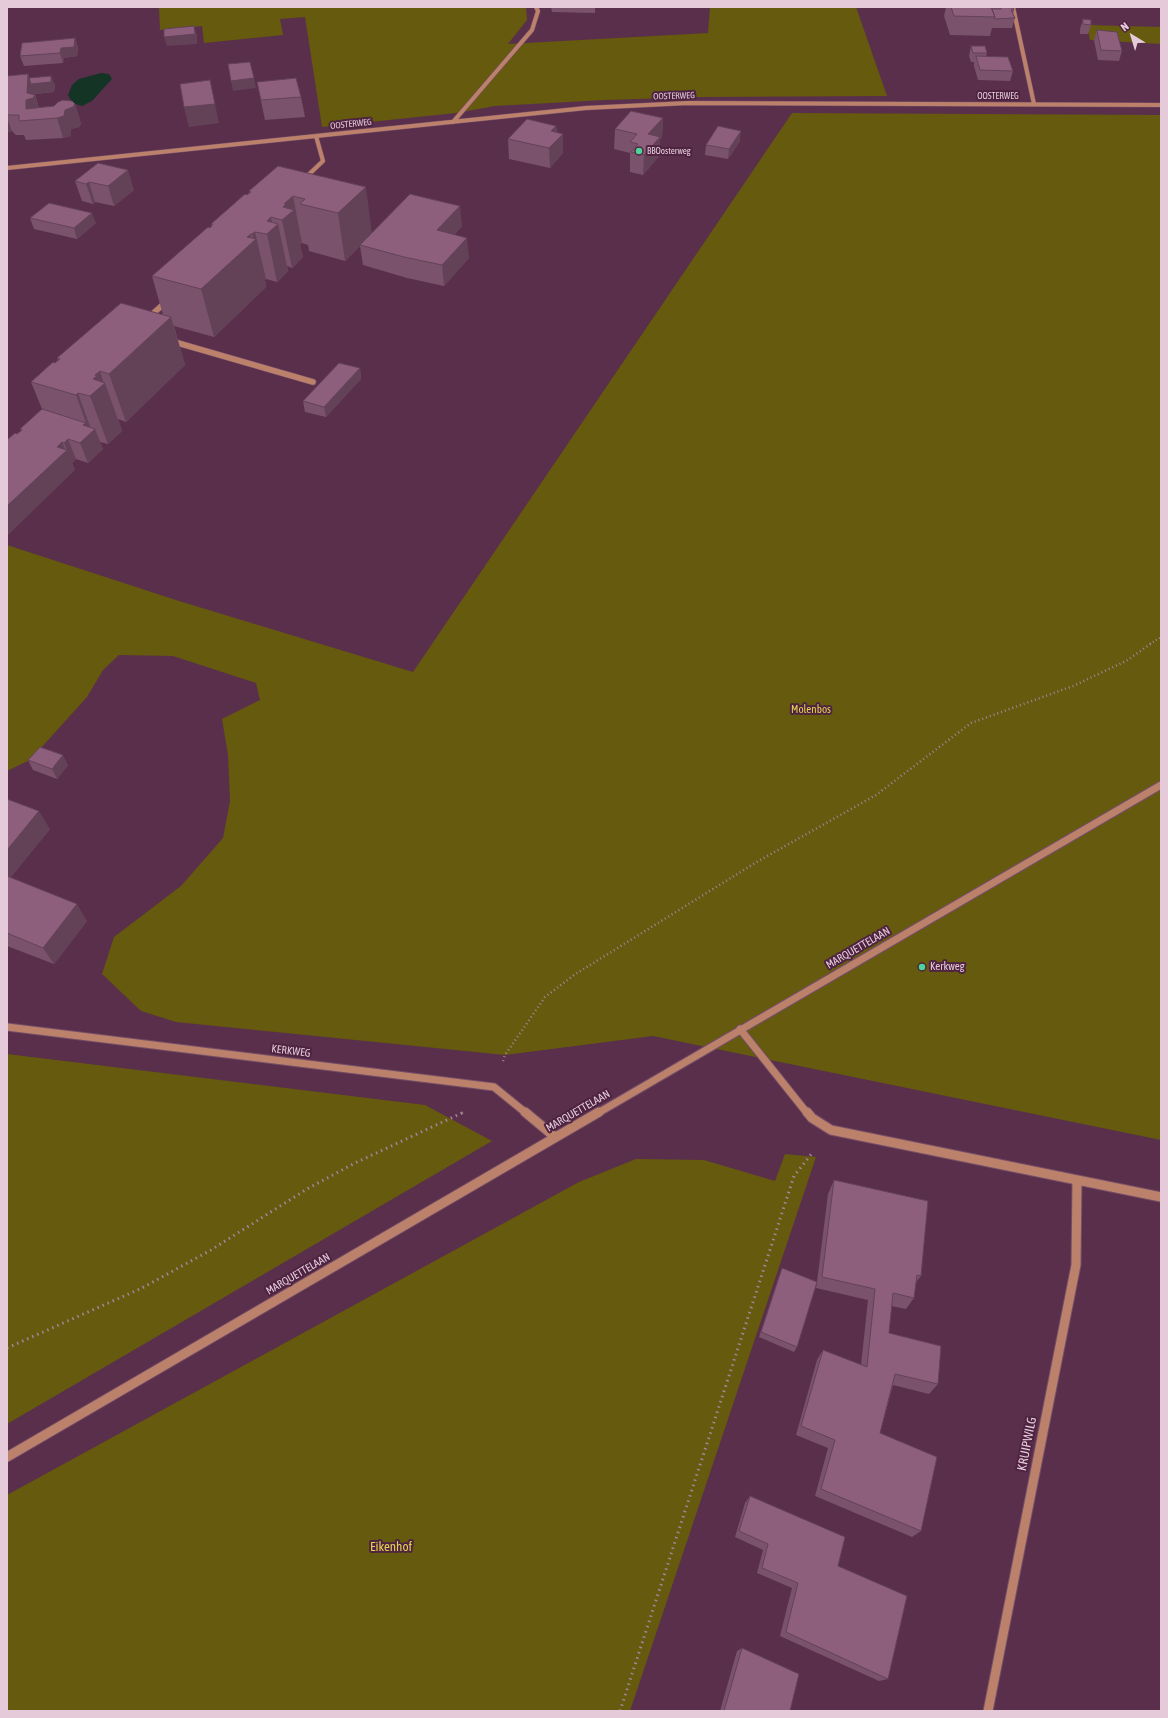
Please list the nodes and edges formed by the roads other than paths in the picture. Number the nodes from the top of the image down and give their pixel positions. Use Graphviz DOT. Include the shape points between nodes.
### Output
graph roads {
  1 [pos="536,7"];
  2 [pos="1013,7"];
  3 [pos="1034,104"];
  4 [pos="1161,105"];
  5 [pos="453,122"];
  6 [pos="316,136"];
  7 [pos="7,168"];
  8 [pos="298,184"];
  9 [pos="169,299"];
  10 [pos="146,320"];
  11 [pos="164,339"];
  12 [pos="313,382"];
  13 [pos="1161,785"];
  14 [pos="7,1027"];
  15 [pos="740,1030"];
  16 [pos="555,1137"];
  17 [pos="1077,1181"];
  18 [pos="1161,1197"];
  19 [pos="7,1457"];
  20 [pos="988,1711"];
  1 -- 5 [label="street" via="538,11 532,30"];
  2 -- 3 [label="street, OOSTERWEG"];
  3 -- 4 [label="street, OOSTERWEG"];
  3 -- 5 [label="street, OOSTERWEG" via="688,103 586,108"];
  5 -- 6 [label="street, OOSTERWEG"];
  6 -- 7 [label="street, OOSTERWEG"];
  6 -- 8 [label="street, OOSTERWEG" via="323,161"];
  9 -- 10 [label="street"];
  11 -- 12 [label="street"];
  13 -- 15 [label="street, MARQUETTELAAN"];
  14 -- 16 [label="street, KERKWEG" via="494,1087"];
  15 -- 16 [label="street, MARQUETTELAAN"];
  15 -- 17 [label="street" via="798,1103 812,1118 831,1130"];
  16 -- 19 [label="street, MARQUETTELAAN"];
  17 -- 18 [label="street"];
  17 -- 20 [label="street, KRUIPWILG" via="1076,1265"];
}
